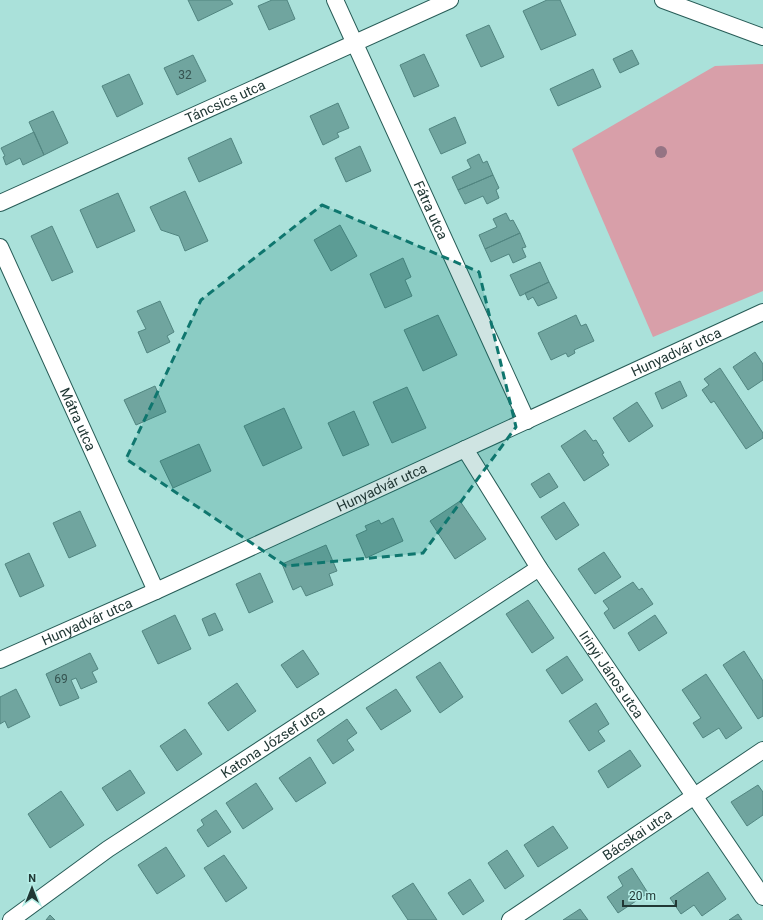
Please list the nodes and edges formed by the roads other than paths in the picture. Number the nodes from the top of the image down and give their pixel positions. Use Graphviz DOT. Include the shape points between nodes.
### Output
graph roads {
  1 [pos="335,0"];
  2 [pos="450,0"];
  3 [pos="663,0"];
  4 [pos="763,37"];
  5 [pos="354,43"];
  6 [pos="0,203"];
  7 [pos="0,247"];
  8 [pos="763,312"];
  9 [pos="527,421"];
  10 [pos="465,449"];
  11 [pos="539,568"];
  12 [pos="156,591"];
  13 [pos="0,660"];
  14 [pos="763,750"];
  15 [pos="695,796"];
  16 [pos="763,897"];
  17 [pos="11,920"];
  18 [pos="510,920"];
  1 -- 5 [label="street, Fátra utca"];
  2 -- 5 [label="street, Táncsics utca"];
  3 -- 4 [label="street"];
  5 -- 6 [label="street, Táncsics utca"];
  5 -- 9 [label="street, Fátra utca"];
  7 -- 12 [label="street, Mátra utca"];
  8 -- 9 [label="street, Hunyadvár utca"];
  9 -- 10 [label="street, Hunyadvár utca"];
  10 -- 11 [label="street, Irinyi János utca"];
  10 -- 12 [label="street, Hunyadvár utca"];
  11 -- 15 [label="street, Irinyi János utca"];
  11 -- 17 [label="street, Katona József utca" via="108,849"];
  12 -- 13 [label="street, Hunyadvár utca"];
  14 -- 15 [label="street, Bácskai utca"];
  15 -- 16 [label="street, Irinyi János utca"];
  15 -- 18 [label="street, Bácskai utca"];
}
